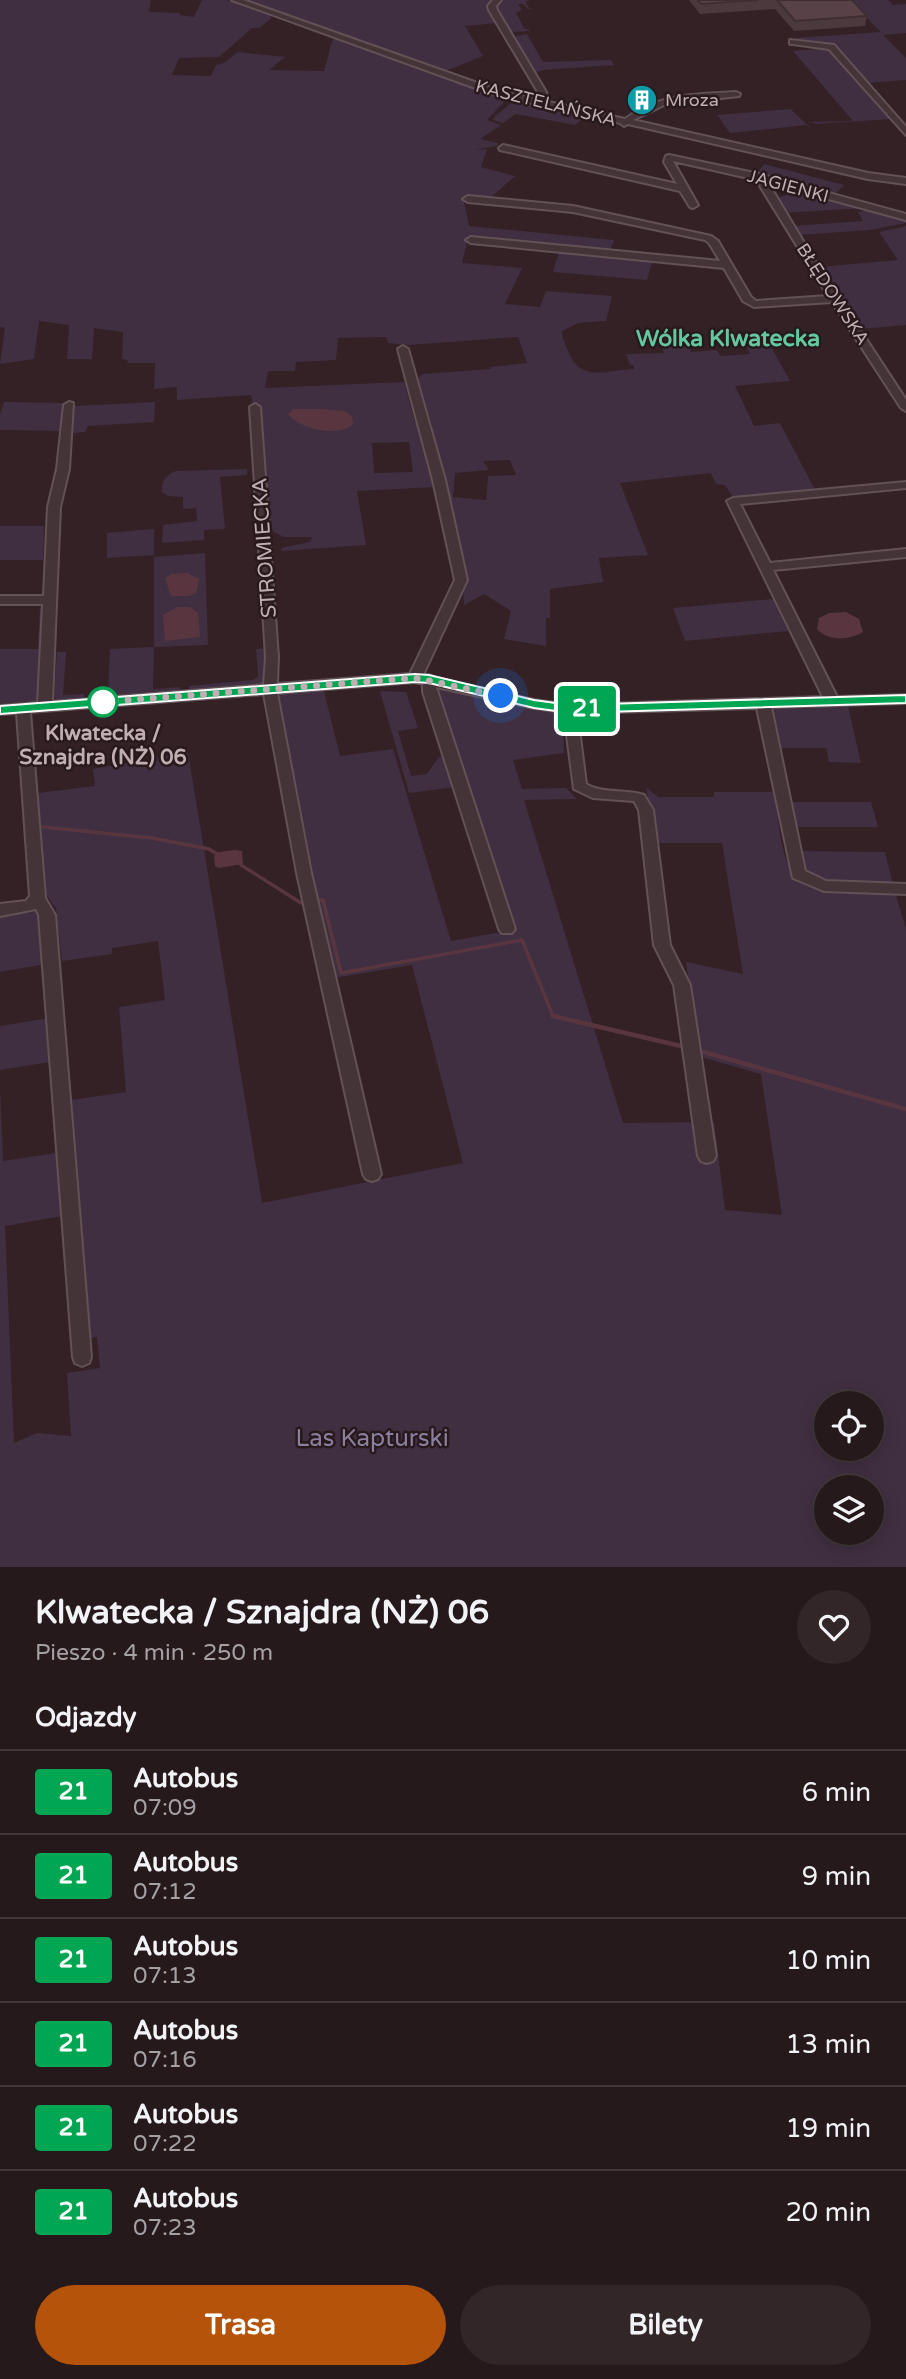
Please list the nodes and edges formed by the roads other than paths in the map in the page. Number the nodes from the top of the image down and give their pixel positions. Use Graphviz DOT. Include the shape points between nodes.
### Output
graph roads {
  1 [pos="236,0"];
  2 [pos="497,0"];
  3 [pos="793,43"];
  4 [pos="736,94"];
  5 [pos="537,103"];
  6 [pos="624,123"];
  7 [pos="906,132"];
  8 [pos="503,148"];
  9 [pos="679,148"];
  10 [pos="767,179"];
  11 [pos="906,181"];
  12 [pos="685,189"];
  13 [pos="468,199"];
  14 [pos="693,205"];
  15 [pos="906,217"];
  16 [pos="471,240"];
  17 [pos="727,265"];
  18 [pos="836,299"];
  19 [pos="403,349"];
  20 [pos="904,402"];
  21 [pos="69,405"];
  22 [pos="255,407"];
  23 [pos="906,485"];
  24 [pos="906,553"];
  25 [pos="765,567"];
  26 [pos="0,600"];
  27 [pos="51,600"];
  28 [pos="422,679"];
  29 [pos="270,690"];
  30 [pos="906,699"];
  31 [pos="832,701"];
  32 [pos="763,704"];
  33 [pos="45,706"];
  34 [pos="23,708"];
  35 [pos="570,709"];
  36 [pos="0,710"];
  37 [pos="906,889"];
  38 [pos="38,898"];
  39 [pos="0,910"];
  40 [pos="507,929"];
  41 [pos="707,1156"];
  42 [pos="372,1174"];
  43 [pos="82,1357"];
  1 -- 5 [label="street, KASZTELAŃSKA" via="483,89"];
  2 -- 5 [label="street" via="493,10 542,92"];
  3 -- 7 [label="street" via="831,47"];
  4 -- 6 [label="street" via="655,103"];
  5 -- 6 [label="street, KASZTELAŃSKA"];
  6 -- 9 [label="street, KASZTELAŃSKA"];
  8 -- 12 [label="street"];
  9 -- 10 [label="street, JAGIENKI"];
  9 -- 11 [label="street, KASZTELAŃSKA"];
  9 -- 12 [label="street" via="669,165"];
  10 -- 15 [label="street, JAGIENKI"];
  10 -- 18 [label="street, BŁĘDOWSKA" via="765,186"];
  12 -- 14 [label="street"];
  13 -- 17 [label="street" via="573,209 708,237"];
  16 -- 17 [label="street"];
  17 -- 18 [label="street" via="754,304"];
  18 -- 20 [label="street, BŁĘDOWSKA"];
  19 -- 28 [label="street" via="461,580"];
  21 -- 27 [label="street" via="54,507"];
  22 -- 29 [label="street, STROMIECKA" via="272,657"];
  23 -- 25 [label="street" via="733,501"];
  24 -- 25 [label="street"];
  25 -- 31 [label="street"];
  26 -- 27 [label="street"];
  27 -- 33 [label="street"];
  28 -- 29 [label="street"];
  28 -- 35 [label="street"];
  28 -- 40 [label="street"];
  29 -- 33 [label="street"];
  29 -- 42 [label="street, STROMIECKA" via="310,902"];
  30 -- 31 [label="street"];
  31 -- 32 [label="street"];
  32 -- 35 [label="street"];
  32 -- 37 [label="street" via="798,874 824,886"];
  33 -- 34 [label="street"];
  34 -- 36 [label="street"];
  34 -- 38 [label="street"];
  35 -- 41 [label="street" via="579,786 597,794 632,795 643,804 662,945 682,985"];
  38 -- 39 [label="street" via="30,906"];
  38 -- 43 [label="street" via="47,915"];
}
